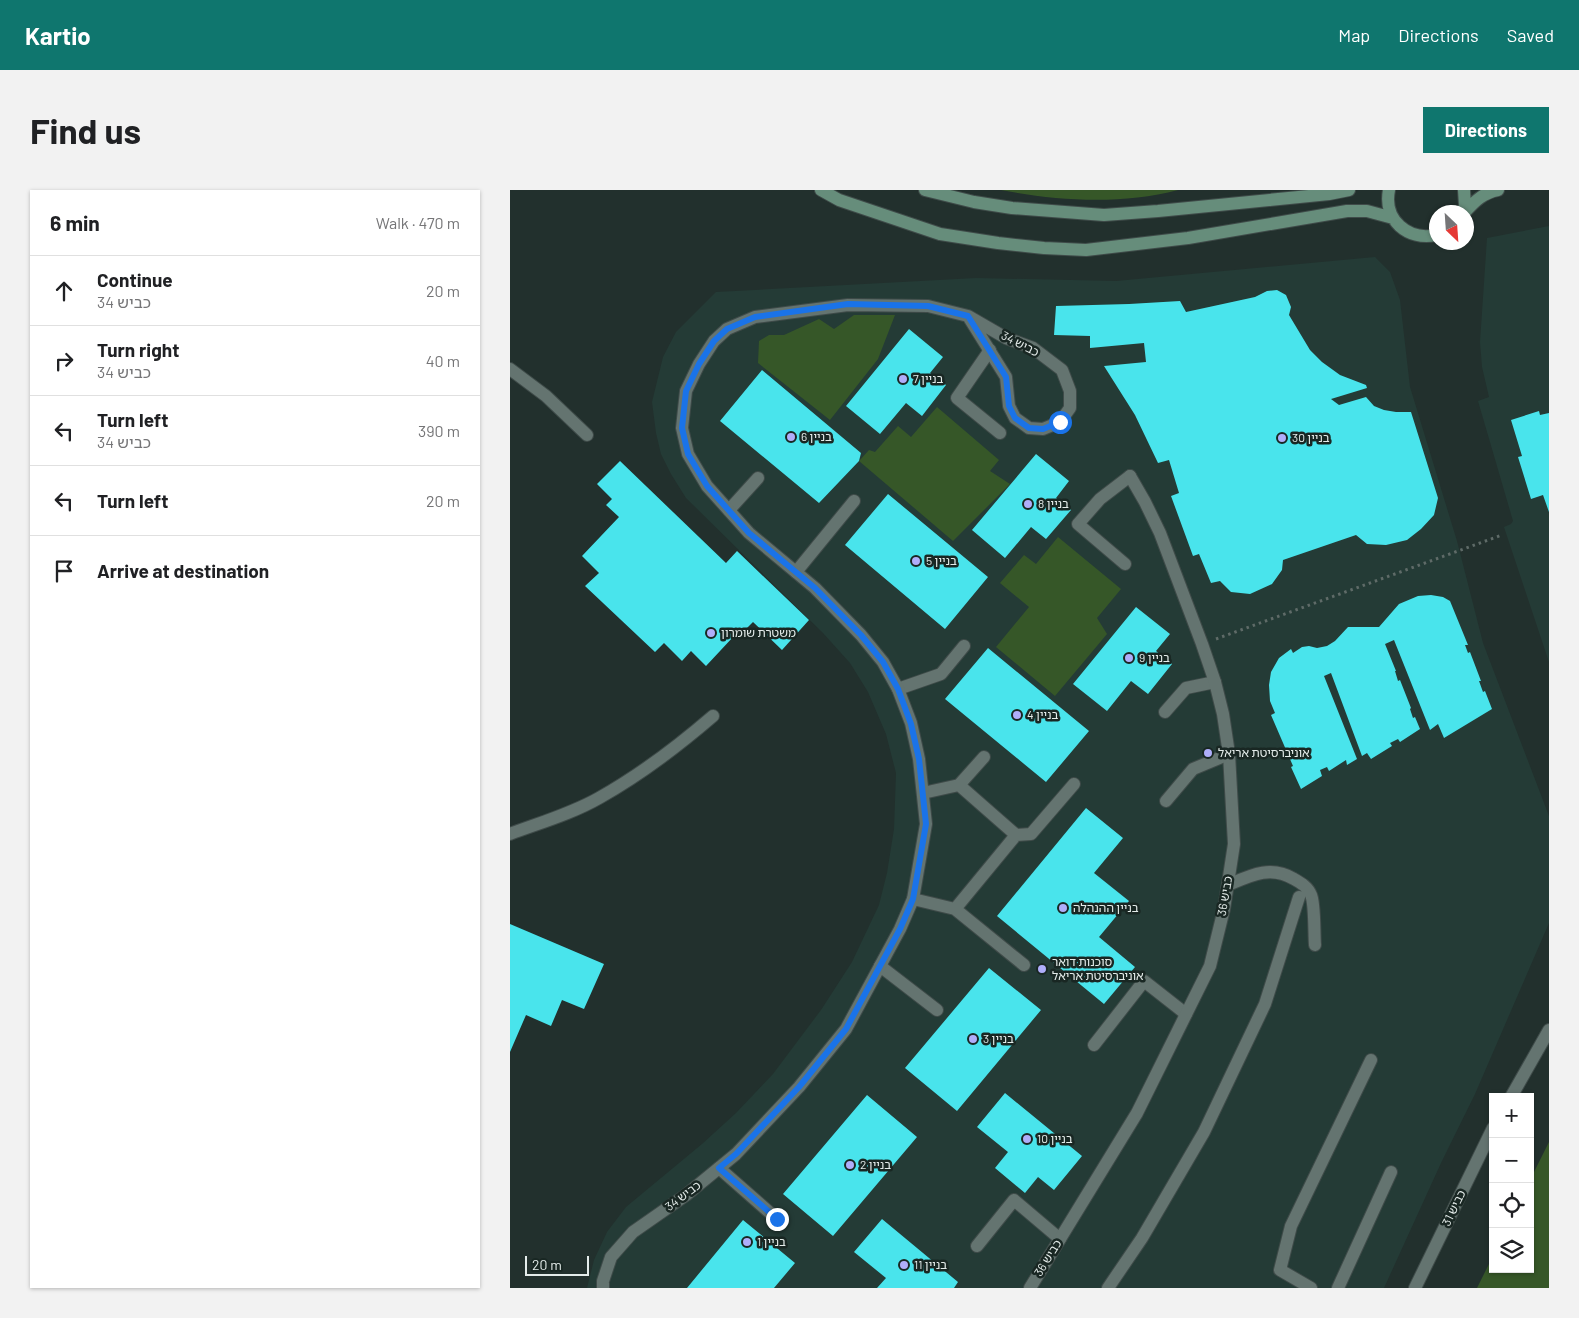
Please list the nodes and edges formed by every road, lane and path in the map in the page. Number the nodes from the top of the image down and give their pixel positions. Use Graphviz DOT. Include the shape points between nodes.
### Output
graph roads {
  1 [pos="821,190"];
  2 [pos="925,190"];
  3 [pos="1349,190"];
  4 [pos="1390,190"];
  5 [pos="1464,190"];
  6 [pos="1498,190"];
  7 [pos="1465,205"];
  8 [pos="1471,205"];
  9 [pos="1393,218"];
  10 [pos="1429,237"];
  11 [pos="968,316"];
  12 [pos="990,350"];
  13 [pos="510,369"];
  14 [pos="1000,433"];
  15 [pos="587,435"];
  16 [pos="758,478"];
  17 [pos="854,501"];
  18 [pos="729,510"];
  19 [pos="1502,535"];
  20 [pos="1125,564"];
  21 [pos="796,572"];
  22 [pos="1202,644"];
  23 [pos="964,646"];
  24 [pos="1215,682"];
  25 [pos="898,689"];
  26 [pos="1165,712"];
  27 [pos="713,716"];
  28 [pos="1229,754"];
  29 [pos="984,757"];
  30 [pos="1074,784"];
  31 [pos="959,785"];
  32 [pos="923,793"];
  33 [pos="1166,801"];
  34 [pos="510,834"];
  35 [pos="1016,835"];
  36 [pos="1228,885"];
  37 [pos="1299,896"];
  38 [pos="913,899"];
  39 [pos="955,909"];
  40 [pos="1315,945"];
  41 [pos="1024,965"];
  42 [pos="880,966"];
  43 [pos="937,1010"];
  44 [pos="1186,1014"];
  45 [pos="1549,1030"];
  46 [pos="1094,1045"];
  47 [pos="1371,1060"];
  48 [pos="1512,1093"];
  49 [pos="1489,1136"];
  50 [pos="719,1168"];
  51 [pos="1392,1172"];
  52 [pos="777,1219"];
  53 [pos="1060,1239"];
  54 [pos="977,1246"];
  55 [pos="603,1288"];
  56 [pos="1030,1288"];
  57 [pos="1108,1288"];
  58 [pos="1312,1288"];
  59 [pos="1338,1288"];
  60 [pos="1415,1288"];
  1 -- 9 [label="main road" via="839,200 940,234 998,243 1086,250 1188,238 1347,211 1367,210"];
  2 -- 3 [label="main road" via="1012,208 1104,215"];
  4 -- 9 [label="main road" via="1389,207"];
  5 -- 7 [label="main road"];
  6 -- 8 [label="main road"];
  9 -- 10 [label="main road" via="1414,235"];
  11 -- 12 [label="street, כביש 34"];
  11 -- 12 [label="street, כביש 34" via="1006,338 1033,348 1062,370 1070,391 1070,408 1060,422 1043,429 1029,428 1015,418 1009,406 1006,377"];
  11 -- 18 [label="street, כביש 34" via="928,306 848,304 755,317 727,329 714,341 686,391 682,428 688,454 707,486"];
  12 -- 14 [label="street" via="957,398"];
  13 -- 15 [label="street" via="546,396"];
  16 -- 18 [label="street"];
  17 -- 21 [label="street"];
  18 -- 21 [label="street, כביש 34" via="749,533"];
  19 -- 22 [label="path"];
  20 -- 22 [label="street, כביש 36" via="1078,524 1100,499 1130,476 1160,533"];
  21 -- 25 [label="street, כביש 34" via="861,635 883,662"];
  22 -- 24 [label="street, כביש 36"];
  23 -- 25 [label="street" via="941,674"];
  24 -- 26 [label="street" via="1186,688"];
  24 -- 28 [label="street, כביש 36"];
  25 -- 32 [label="street, כביש 34" via="911,724"];
  27 -- 34 [label="street" via="638,775 597,799"];
  28 -- 33 [label="street" via="1193,769"];
  28 -- 36 [label="street, כביש 36" via="1234,844"];
  29 -- 31 [label="street"];
  30 -- 35 [label="street" via="1032,834"];
  31 -- 32 [label="street"];
  31 -- 35 [label="street"];
  32 -- 38 [label="street, כביש 34" via="926,824"];
  35 -- 39 [label="street"];
  36 -- 40 [label="street" via="1265,872 1288,875 1300,882 1312,896"];
  36 -- 44 [label="street, כביש 36" via="1210,966"];
  37 -- 57 [label="street" via="1265,1004 1204,1132 1142,1238"];
  38 -- 39 [label="street"];
  38 -- 42 [label="street, כביש 34"];
  39 -- 41 [label="street"];
  42 -- 43 [label="street"];
  42 -- 50 [label="street, כביש 34" via="840,1037 799,1087"];
  44 -- 46 [label="street" via="1144,981"];
  44 -- 53 [label="street, כביש 36" via="1138,1113"];
  45 -- 48 [label="street"];
  47 -- 58 [label="street" via="1292,1226 1280,1270"];
  49 -- 60 [label="street, כביש 31"];
  50 -- 52 [label="street"];
  50 -- 55 [label="street, כביש 34" via="632,1232 611,1257"];
  51 -- 59 [label="street"];
  53 -- 54 [label="street" via="1014,1200"];
  53 -- 56 [label="street, כביש 36"];
}
